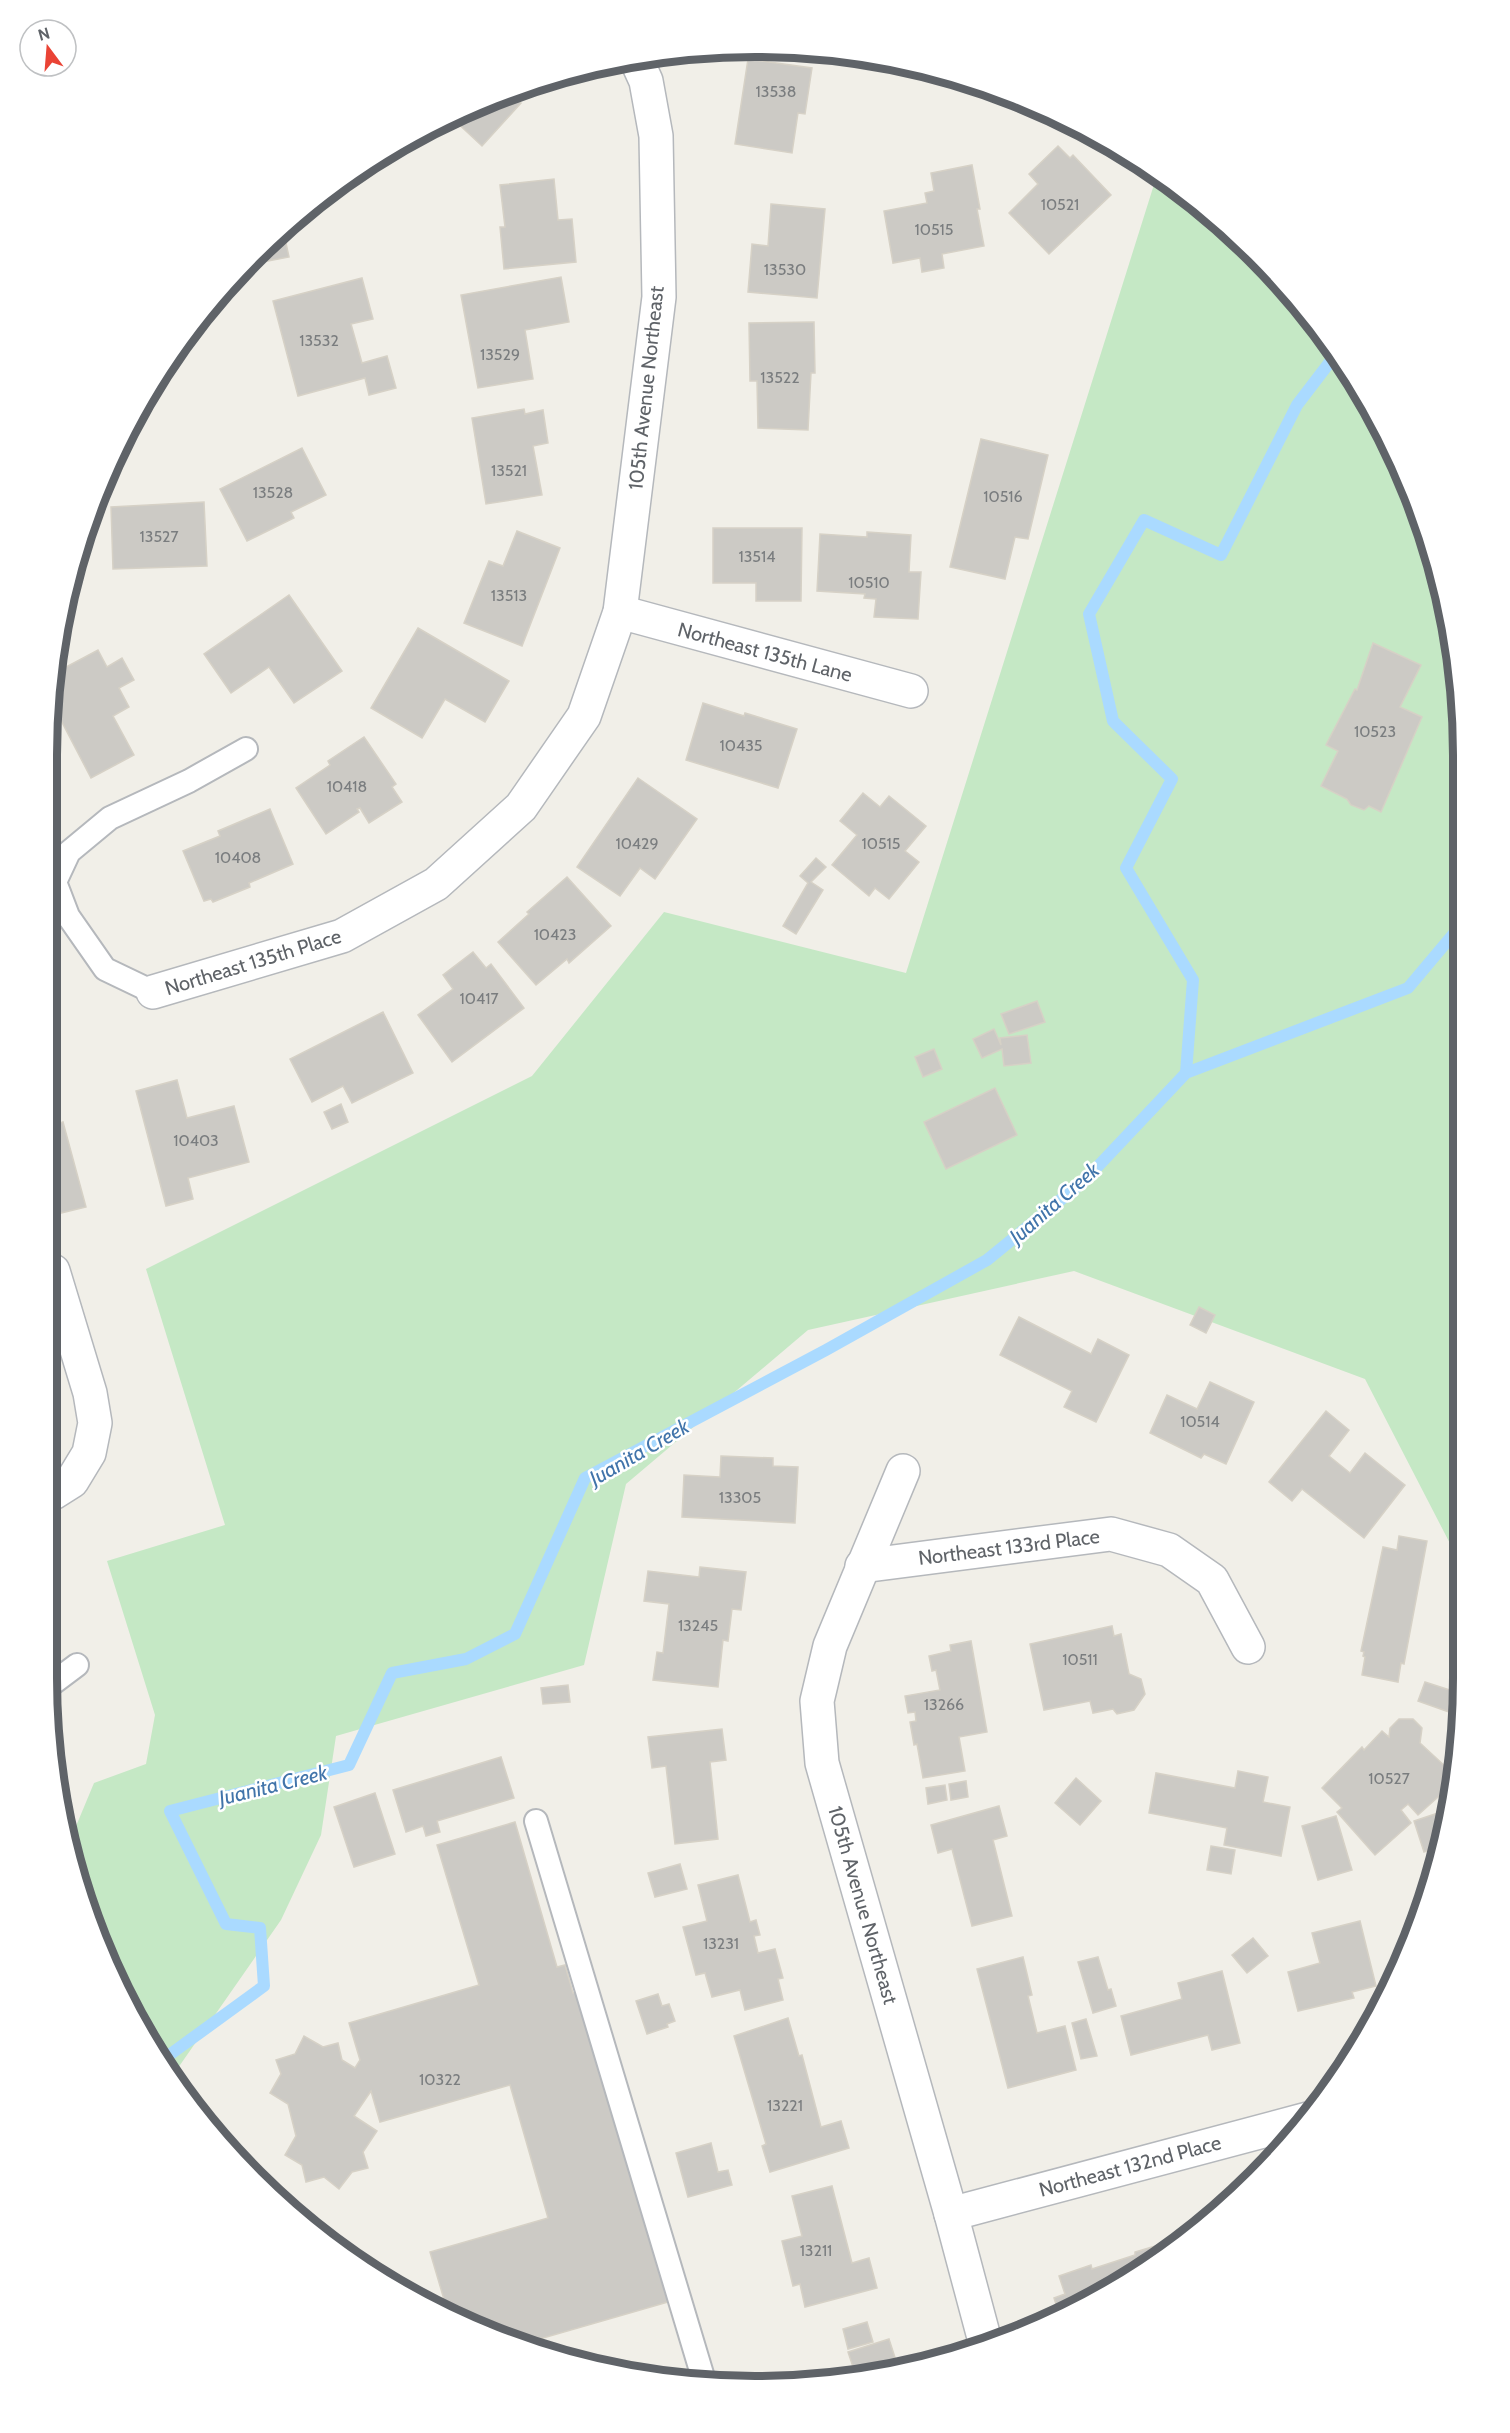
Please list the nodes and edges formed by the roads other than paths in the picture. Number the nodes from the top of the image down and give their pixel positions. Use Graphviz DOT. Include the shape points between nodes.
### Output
graph roads {
  1 [pos="639,67"];
  2 [pos="620,612"];
  3 [pos="911,691"];
  4 [pos="246,749"];
  5 [pos="57,878"];
  6 [pos="57,887"];
  7 [pos="153,993"];
  8 [pos="57,1287"];
  9 [pos="903,1471"];
  10 [pos="57,1490"];
  11 [pos="862,1566"];
  12 [pos="1248,1647"];
  13 [pos="77,1665"];
  14 [pos="57,1680"];
  15 [pos="536,1821"];
  16 [pos="1292,2123"];
  17 [pos="951,2214"];
  18 [pos="984,2337"];
  19 [pos="702,2374"];
  1 -- 2 [label="street, 105th Avenue Northeast" via="656,136 659,297"];
  2 -- 3 [label="street, Northeast 135th Lane"];
  2 -- 7 [label="street, Northeast 135th Place" via="584,716 521,807 436,884 342,936"];
  4 -- 5 [label="lane" via="189,782 110,818 69,852"];
  6 -- 7 [label="lane" via="68,916 105,969"];
  8 -- 10 [label="street" via="90,1393 95,1423 89,1453 72,1481"];
  9 -- 11 [label="street, 105th Avenue Northeast"];
  11 -- 12 [label="street, Northeast 133rd Place" via="1111,1534 1169,1550 1212,1580"];
  11 -- 17 [label="street, 105th Avenue Northeast" via="830,1646 817,1701 822,1763"];
  13 -- 14 [label="lane"];
  15 -- 19 [label="lane"];
  16 -- 17 [label="street, Northeast 132nd Place"];
  17 -- 18 [label="street, 105th Avenue Northeast"];
}
